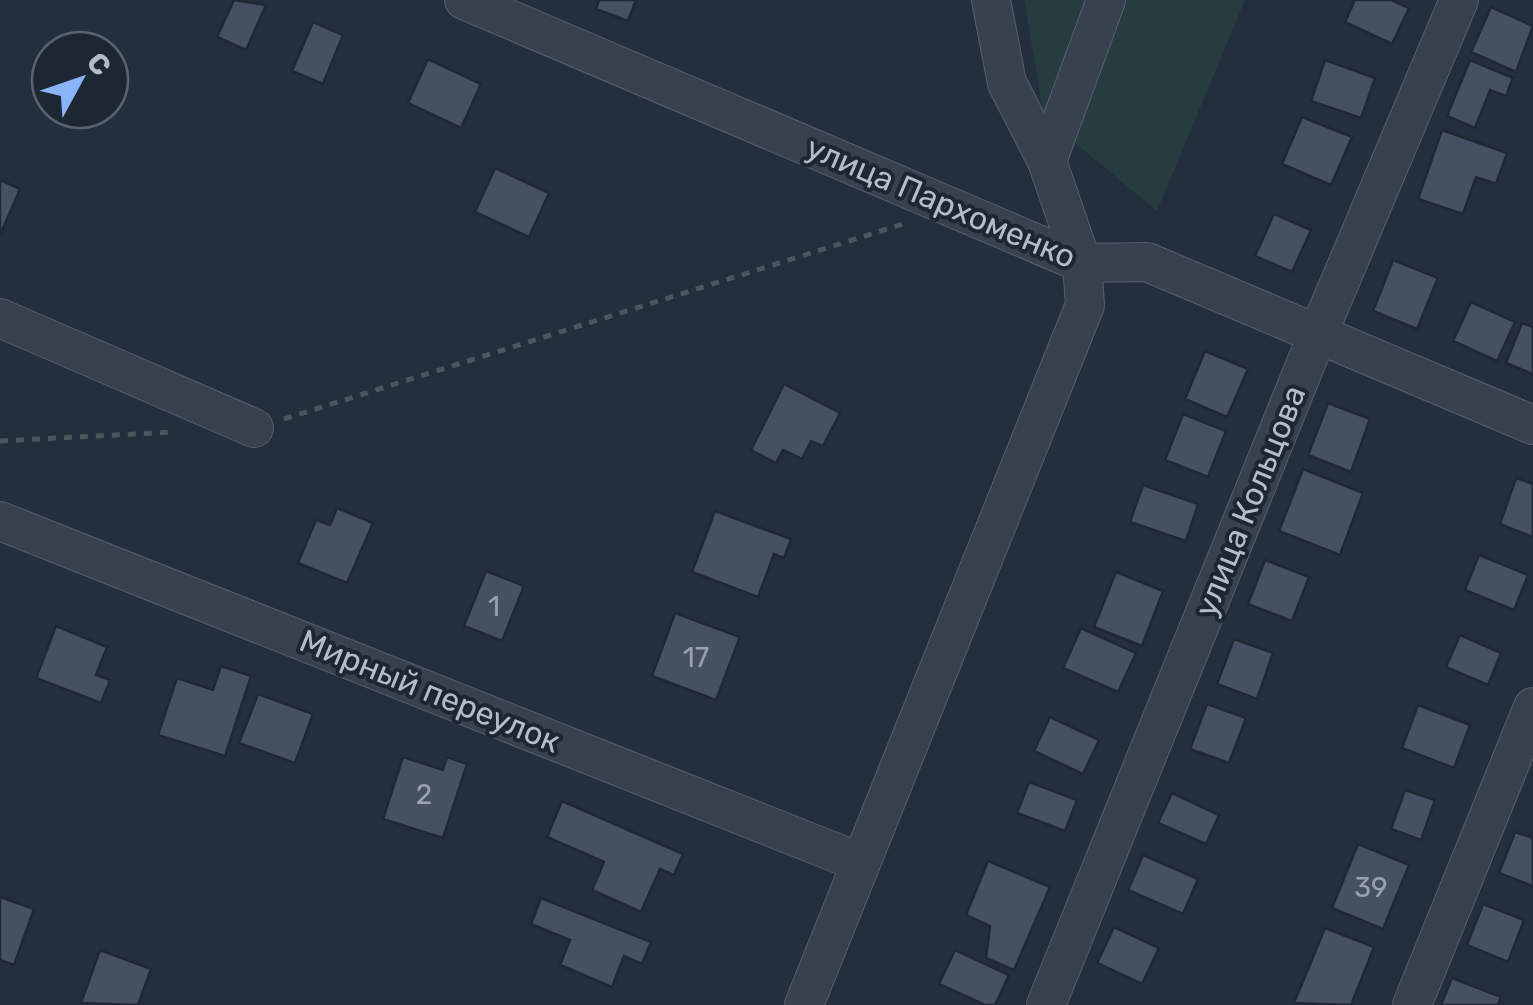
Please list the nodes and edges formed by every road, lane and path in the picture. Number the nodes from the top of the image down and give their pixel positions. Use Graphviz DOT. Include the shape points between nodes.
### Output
graph roads {
  1 [pos="464,0"];
  2 [pos="991,0"];
  3 [pos="1106,0"];
  4 [pos="1460,0"];
  5 [pos="1047,162"];
  6 [pos="954,208"];
  7 [pos="1082,263"];
  8 [pos="0,318"];
  9 [pos="1317,336"];
  10 [pos="1533,425"];
  11 [pos="254,428"];
  12 [pos="176,432"];
  13 [pos="0,440"];
  14 [pos="0,521"];
  15 [pos="1533,707"];
  16 [pos="859,862"];
  17 [pos="804,1005"];
  18 [pos="1046,1005"];
  19 [pos="1412,1005"];
  1 -- 6 [label="street, улица Пархоменко"];
  2 -- 5 [label="street" via="1007,82"];
  3 -- 5 [label="street"];
  4 -- 9 [label="street, улица Кольцова"];
  5 -- 7 [label="street"];
  6 -- 7 [label="street, улица Пархоменко"];
  6 -- 11 [label="path"];
  7 -- 9 [label="street, улица Пархоменко" via="1147,262"];
  7 -- 16 [label="street" via="1085,304"];
  8 -- 11 [label="street"];
  9 -- 10 [label="street, улица Пархоменко"];
  9 -- 18 [label="street, улица Кольцова"];
  12 -- 13 [label="path"];
  14 -- 16 [label="street, Мирный переулок"];
  15 -- 19 [label="street"];
  16 -- 17 [label="street"];
}
